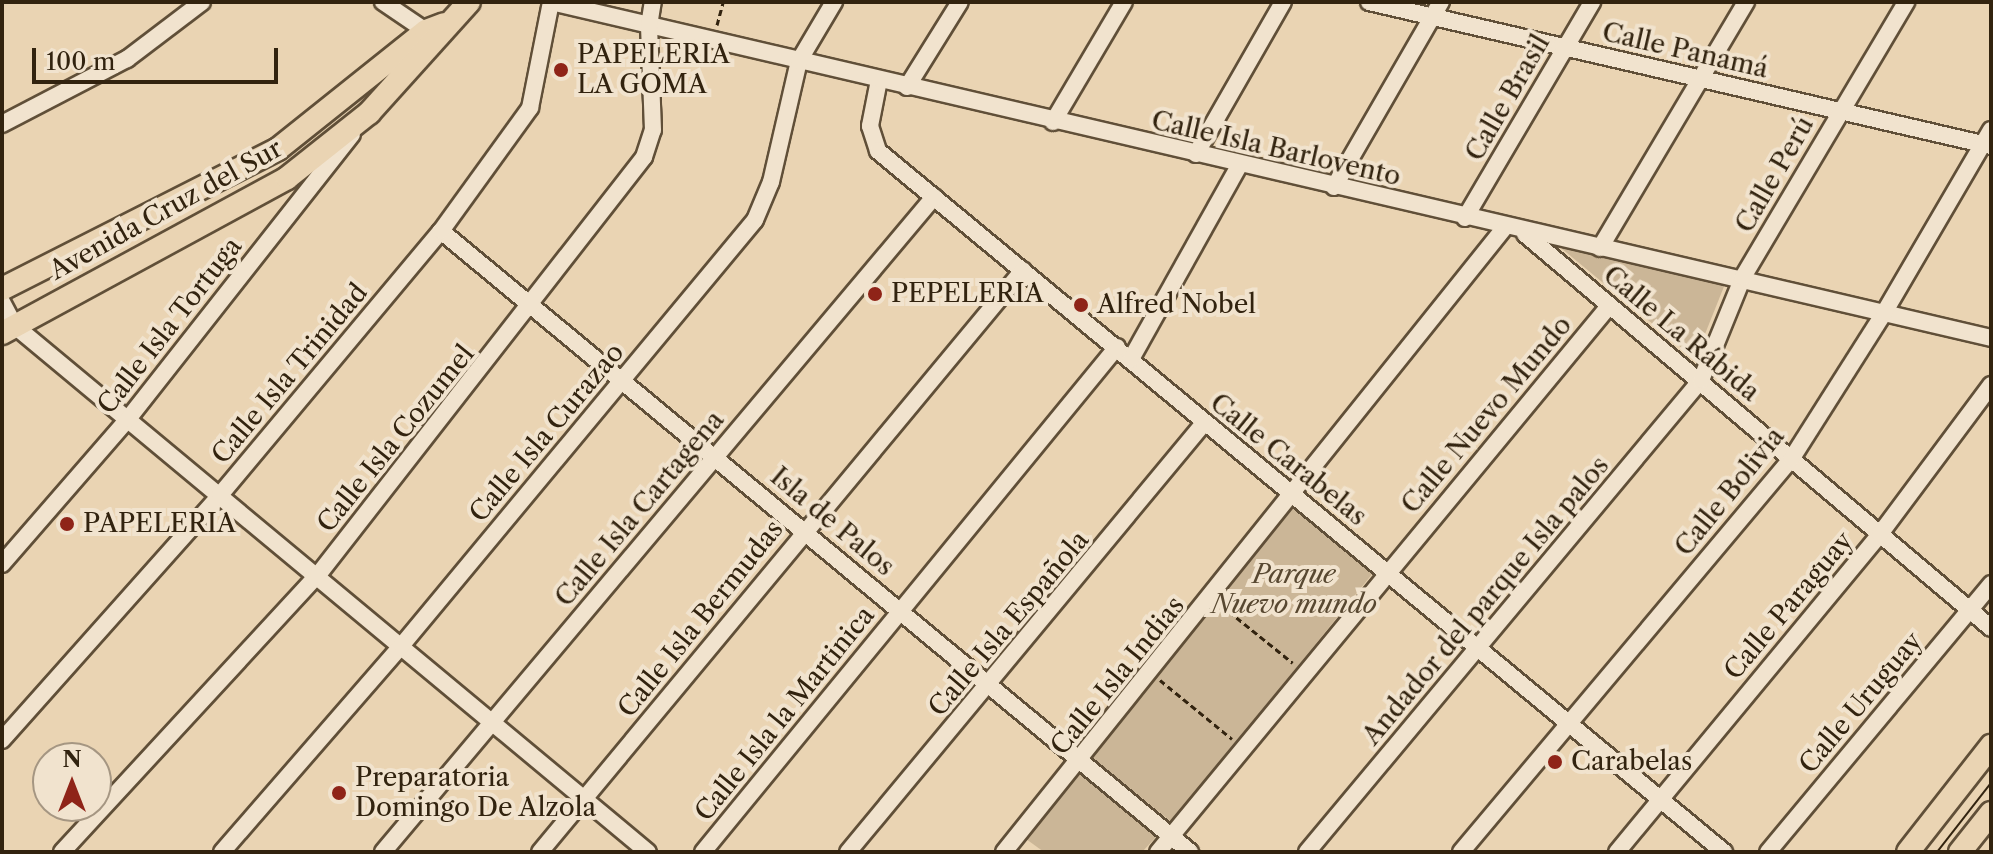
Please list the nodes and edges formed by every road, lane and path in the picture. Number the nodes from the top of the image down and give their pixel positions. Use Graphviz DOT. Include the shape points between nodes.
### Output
graph roads {
  1 [pos="202,2"];
  2 [pos="383,2"];
  3 [pos="469,2"];
  4 [pos="551,2"];
  5 [pos="653,2"];
  6 [pos="723,2"];
  7 [pos="834,2"];
  8 [pos="960,2"];
  9 [pos="1124,2"];
  10 [pos="1283,2"];
  11 [pos="1369,2"];
  12 [pos="1592,2"];
  13 [pos="1746,2"];
  14 [pos="1906,2"];
  15 [pos="1437,10"];
  16 [pos="649,26"];
  17 [pos="438,31"];
  18 [pos="712,41"];
  19 [pos="1566,47"];
  20 [pos="799,61"];
  21 [pos="1701,79"];
  22 [pos="879,80"];
  23 [pos="907,87"];
  24 [pos="1840,111"];
  25 [pos="369,113"];
  26 [pos="1053,122"];
  27 [pos="2,124"];
  28 [pos="1988,140"];
  29 [pos="1196,154"];
  30 [pos="1240,164"];
  31 [pos="1334,187"];
  32 [pos="934,197"];
  33 [pos="1465,218"];
  34 [pos="1505,227"];
  35 [pos="441,231"];
  36 [pos="1522,232"];
  37 [pos="1600,248"];
  38 [pos="1023,270"];
  39 [pos="1743,277"];
  40 [pos="2,289"];
  41 [pos="2,302"];
  42 [pos="532,306"];
  43 [pos="1609,306"];
  44 [pos="1884,313"];
  45 [pos="8,330"];
  46 [pos="1991,338"];
  47 [pos="1117,347"];
  48 [pos="1131,359"];
  49 [pos="621,380"];
  50 [pos="1701,380"];
  51 [pos="1991,385"];
  52 [pos="128,419"];
  53 [pos="1204,423"];
  54 [pos="716,457"];
  55 [pos="1792,458"];
  56 [pos="220,495"];
  57 [pos="1293,496"];
  58 [pos="804,531"];
  59 [pos="1880,534"];
  60 [pos="2,564"];
  61 [pos="1388,572"];
  62 [pos="318,575"];
  63 [pos="1991,584"];
  64 [pos="1212,597"];
  65 [pos="1970,610"];
  66 [pos="901,611"];
  67 [pos="1991,628"];
  68 [pos="402,645"];
  69 [pos="1478,648"];
  70 [pos="1151,673"];
  71 [pos="1305,673"];
  72 [pos="990,686"];
  73 [pos="492,720"];
  74 [pos="1570,724"];
  75 [pos="2,740"];
  76 [pos="1991,746"];
  77 [pos="1243,748"];
  78 [pos="1081,761"];
  79 [pos="1661,798"];
  80 [pos="584,799"];
  81 [pos="1991,813"];
  82 [pos="1171,836"];
  83 [pos="62,852"];
  84 [pos="222,852"];
  85 [pos="383,852"];
  86 [pos="540,852"];
  87 [pos="648,852"];
  88 [pos="703,852"];
  89 [pos="848,852"];
  90 [pos="1004,852"];
  91 [pos="1158,852"];
  92 [pos="1190,852"];
  93 [pos="1307,852"];
  94 [pos="1461,852"];
  95 [pos="1617,852"];
  96 [pos="1724,852"];
  97 [pos="1768,852"];
  98 [pos="1908,852"];
  99 [pos="1960,852"];
  1 -- 27 [label="street" via="127,59"];
  2 -- 17 [label="street"];
  3 -- 17 [label="main road, Avenida Cruz del Sur"];
  4 -- 16 [label="street, Calle Isla Barlovento"];
  4 -- 35 [label="street, Calle Isla Trinidad" via="530,108"];
  5 -- 16 [label="street, Calle Isla Cozumel"];
  6 -- 18 [label="path"];
  7 -- 20 [label="street, Calle Isla Curazao"];
  8 -- 23 [label="street"];
  9 -- 26 [label="street"];
  10 -- 29 [label="street"];
  11 -- 15 [label="street, Calle Panamá"];
  12 -- 19 [label="street, Calle Brasil"];
  13 -- 21 [label="street"];
  14 -- 24 [label="street, Calle Perú"];
  15 -- 19 [label="street, Calle Panamá"];
  15 -- 31 [label="street"];
  16 -- 18 [label="street, Calle Isla Barlovento"];
  16 -- 42 [label="street, Calle Isla Cozumel" via="653,121 648,148"];
  17 -- 25 [label="main road, Avenida Cruz del Sur"];
  17 -- 40 [label="main road, Avenida Cruz del Sur" via="278,149"];
  18 -- 20 [label="street, Calle Isla Barlovento"];
  19 -- 21 [label="street, Calle Panamá"];
  19 -- 33 [label="street, Calle Brasil"];
  20 -- 22 [label="street, Calle Isla Barlovento"];
  20 -- 49 [label="street, Calle Isla Curazao" via="771,182 755,220"];
  21 -- 24 [label="street, Calle Panamá"];
  21 -- 37 [label="street"];
  22 -- 23 [label="street, Calle Isla Barlovento"];
  22 -- 32 [label="street, Calle Carabelas" via="872,141"];
  23 -- 26 [label="street, Calle Isla Barlovento"];
  24 -- 28 [label="street, Calle Panamá"];
  24 -- 39 [label="street, Calle Perú"];
  25 -- 45 [label="main road, Avenida Cruz del Sur" via="287,178"];
  25 -- 52 [label="street, Calle Isla Tortuga"];
  26 -- 29 [label="street, Calle Isla Barlovento"];
  28 -- 44 [label="street, Calle Bolivia"];
  29 -- 30 [label="street, Calle Isla Barlovento"];
  30 -- 31 [label="street, Calle Isla Barlovento"];
  30 -- 48 [label="street"];
  31 -- 33 [label="street, Calle Isla Barlovento"];
  32 -- 38 [label="street, Calle Carabelas"];
  32 -- 54 [label="street, Calle Isla Cartagena"];
  33 -- 34 [label="street, Calle Isla Barlovento"];
  34 -- 36 [label="street, Calle Isla Barlovento"];
  34 -- 57 [label="street, Calle Isla Indias"];
  35 -- 42 [label="street, Isla de Palos"];
  35 -- 56 [label="street, Calle Isla Trinidad"];
  36 -- 37 [label="street, Calle Isla Barlovento"];
  36 -- 43 [label="street, Calle La Rábida"];
  37 -- 39 [label="street, Calle Isla Barlovento"];
  38 -- 47 [label="street, Calle Carabelas"];
  38 -- 58 [label="street, Calle Isla Bermudas"];
  39 -- 44 [label="street, Calle Isla Barlovento"];
  39 -- 50 [label="street, Calle Perú"];
  41 -- 45 [label="street"];
  42 -- 49 [label="street, Isla de Palos"];
  42 -- 62 [label="street, Calle Isla Cozumel"];
  43 -- 50 [label="street, Calle La Rábida"];
  43 -- 61 [label="street, Calle Nuevo Mundo"];
  44 -- 46 [label="street, Calle Isla Barlovento"];
  44 -- 55 [label="street, Calle Bolivia"];
  45 -- 52 [label="street"];
  47 -- 48 [label="street, Calle Carabelas"];
  47 -- 66 [label="street, Calle Isla la Martinica"];
  48 -- 53 [label="street, Calle Carabelas"];
  49 -- 54 [label="street, Isla de Palos"];
  49 -- 68 [label="street, Calle Isla Curazao"];
  50 -- 55 [label="street, Calle La Rábida"];
  50 -- 69 [label="street, Andador del parque Isla palos"];
  51 -- 59 [label="street, Calle Paraguay"];
  52 -- 56 [label="street"];
  52 -- 60 [label="street, Calle Isla Tortuga"];
  53 -- 57 [label="street, Calle Carabelas"];
  53 -- 72 [label="street, Calle Isla Española"];
  54 -- 58 [label="street, Isla de Palos"];
  54 -- 73 [label="street, Calle Isla Cartagena"];
  55 -- 59 [label="street, Calle La Rábida"];
  55 -- 74 [label="street, Calle Bolivia"];
  56 -- 62 [label="street"];
  56 -- 75 [label="street, Calle Isla Trinidad"];
  57 -- 61 [label="street, Calle Carabelas"];
  57 -- 64 [label="street, Calle Isla Indias"];
  58 -- 66 [label="street, Isla de Palos"];
  58 -- 80 [label="street, Calle Isla Bermudas"];
  59 -- 65 [label="street, Calle La Rábida"];
  59 -- 79 [label="street, Calle Paraguay"];
  61 -- 69 [label="street, Calle Carabelas"];
  61 -- 71 [label="street, Calle Nuevo Mundo"];
  62 -- 68 [label="street"];
  62 -- 83 [label="street, Calle Isla Cozumel"];
  63 -- 65 [label="street, Calle Uruguay"];
  64 -- 70 [label="street, Calle Isla Indias"];
  64 -- 71 [label="path"];
  65 -- 67 [label="street, Calle La Rábida"];
  65 -- 97 [label="street, Calle Uruguay"];
  66 -- 72 [label="street, Isla de Palos"];
  66 -- 88 [label="street, Calle Isla la Martinica"];
  68 -- 73 [label="street"];
  68 -- 84 [label="street, Calle Isla Curazao"];
  69 -- 74 [label="street, Calle Carabelas"];
  69 -- 93 [label="street, Andador del parque Isla palos"];
  70 -- 77 [label="path"];
  70 -- 78 [label="street, Calle Isla Indias"];
  71 -- 77 [label="street, Calle Nuevo Mundo"];
  72 -- 78 [label="street, Isla de Palos"];
  72 -- 89 [label="street, Calle Isla Española"];
  73 -- 80 [label="street"];
  73 -- 85 [label="street, Calle Isla Cartagena"];
  74 -- 79 [label="street, Calle Carabelas"];
  74 -- 94 [label="street, Calle Bolivia"];
  76 -- 98 [label="main road"];
  77 -- 82 [label="street, Calle Nuevo Mundo"];
  78 -- 82 [label="street, Isla de Palos"];
  78 -- 90 [label="street, Calle Isla Indias"];
  79 -- 95 [label="street, Calle Paraguay"];
  79 -- 96 [label="street, Calle Carabelas"];
  80 -- 86 [label="street, Calle Isla Bermudas"];
  80 -- 87 [label="street"];
  81 -- 99 [label="main road"];
  82 -- 91 [label="street, Calle Nuevo Mundo"];
  82 -- 92 [label="street, Isla de Palos"];
}
